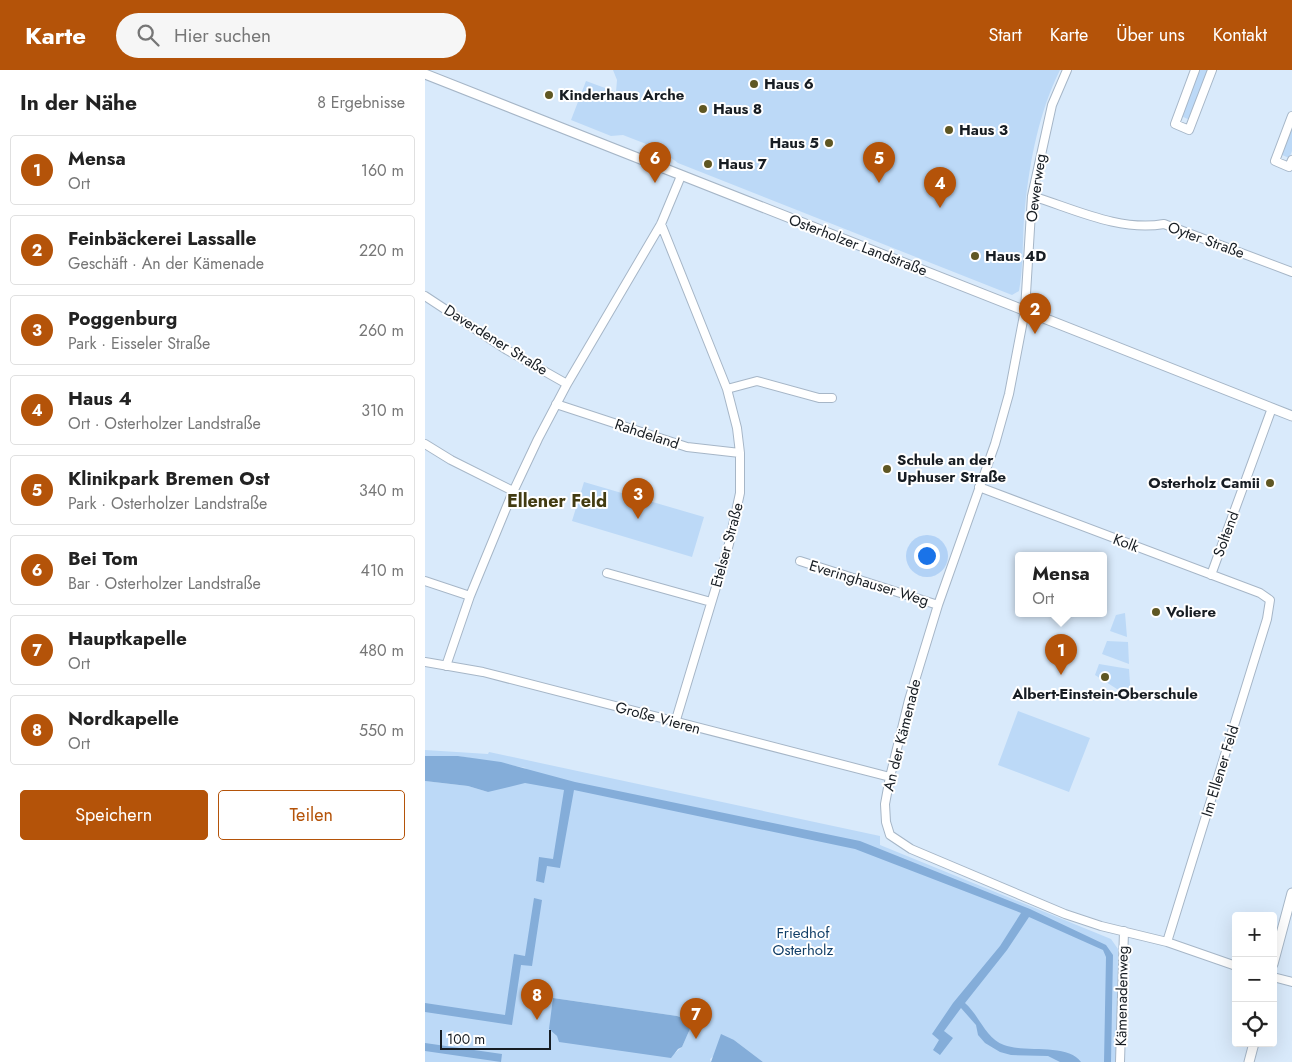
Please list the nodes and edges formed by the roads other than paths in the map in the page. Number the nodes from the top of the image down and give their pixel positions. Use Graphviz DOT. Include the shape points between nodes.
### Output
graph roads {
  1 [pos="1067,70"];
  2 [pos="1195,70"];
  3 [pos="1212,70"];
  4 [pos="425,74"];
  5 [pos="1292,116"];
  6 [pos="1292,160"];
  7 [pos="681,176"];
  8 [pos="1032,196"];
  9 [pos="661,224"];
  10 [pos="1292,272"];
  11 [pos="425,296"];
  12 [pos="1025,310"];
  13 [pos="567,384"];
  14 [pos="727,389"];
  15 [pos="832,398"];
  16 [pos="556,404"];
  17 [pos="1272,408"];
  18 [pos="1292,416"];
  19 [pos="425,444"];
  20 [pos="740,453"];
  21 [pos="979,488"];
  22 [pos="513,491"];
  23 [pos="800,562"];
  24 [pos="607,573"];
  25 [pos="1211,575"];
  26 [pos="425,582"];
  27 [pos="470,596"];
  28 [pos="1270,600"];
  29 [pos="711,602"];
  30 [pos="938,605"];
  31 [pos="425,662"];
  32 [pos="446,666"];
  33 [pos="675,724"];
  34 [pos="890,777"];
  35 [pos="1292,893"];
  36 [pos="1123,931"];
  37 [pos="1167,942"];
  38 [pos="1275,957"];
  39 [pos="1232,965"];
  40 [pos="1277,978"];
  41 [pos="1292,982"];
  42 [pos="1252,1047"];
  43 [pos="1120,1062"];
  44 [pos="1249,1062"];
  1 -- 8 [label="street, Oewerweg" via="1051,105"];
  2 -- 3 [label="street" via="1175,124 1189,130"];
  4 -- 7 [label="main road, Osterholzer Landstraße"];
  5 -- 6 [label="street" via="1275,162 1289,167"];
  7 -- 9 [label="street"];
  7 -- 12 [label="main road, Osterholzer Landstraße"];
  8 -- 10 [label="street, Oyter Straße" via="1129,226 1164,224"];
  8 -- 12 [label="street, Oewerweg"];
  9 -- 13 [label="street"];
  9 -- 14 [label="street, Etelser Straße"];
  11 -- 13 [label="street, Daverdener Straße" via="507,350"];
  12 -- 17 [label="main road, Osterholzer Landstraße"];
  12 -- 21 [label="street, An der Kämenade" via="1009,394"];
  13 -- 16 [label="street"];
  14 -- 15 [label="street" via="757,381 819,398"];
  14 -- 20 [label="street, Etelser Straße"];
  16 -- 20 [label="street, Rahdeland" via="687,448"];
  16 -- 22 [label="street"];
  17 -- 18 [label="main road, Osterholzer Landstraße"];
  17 -- 25 [label="street, Soltend"];
  19 -- 22 [label="street"];
  20 -- 29 [label="street, Etelser Straße" via="736,518"];
  21 -- 25 [label="street, Kolk"];
  21 -- 30 [label="street, An der Kämenade"];
  22 -- 27 [label="street"];
  23 -- 30 [label="street, Everinghauser Weg"];
  24 -- 29 [label="street"];
  25 -- 28 [label="street, Kolk" via="1260,593"];
  26 -- 27 [label="street"];
  27 -- 32 [label="street"];
  28 -- 37 [label="street, Im Ellener Feld" via="1265,628"];
  29 -- 33 [label="street, Etelser Straße"];
  30 -- 34 [label="street, An der Kämenade"];
  31 -- 32 [label="street, Große Vieren"];
  32 -- 33 [label="street, Große Vieren" via="483,672"];
  33 -- 34 [label="street, Große Vieren"];
  34 -- 36 [label="street, An der Kämenade" via="885,804 890,835 911,849 1065,914"];
  35 -- 38 [label="main road"];
  36 -- 37 [label="street, An der Kämenade"];
  36 -- 43 [label="street, Kämenadenweg"];
  37 -- 39 [label="street, An der Kämenade"];
  40 -- 41 [label="street"];
  42 -- 44 [label="main road"];
}
